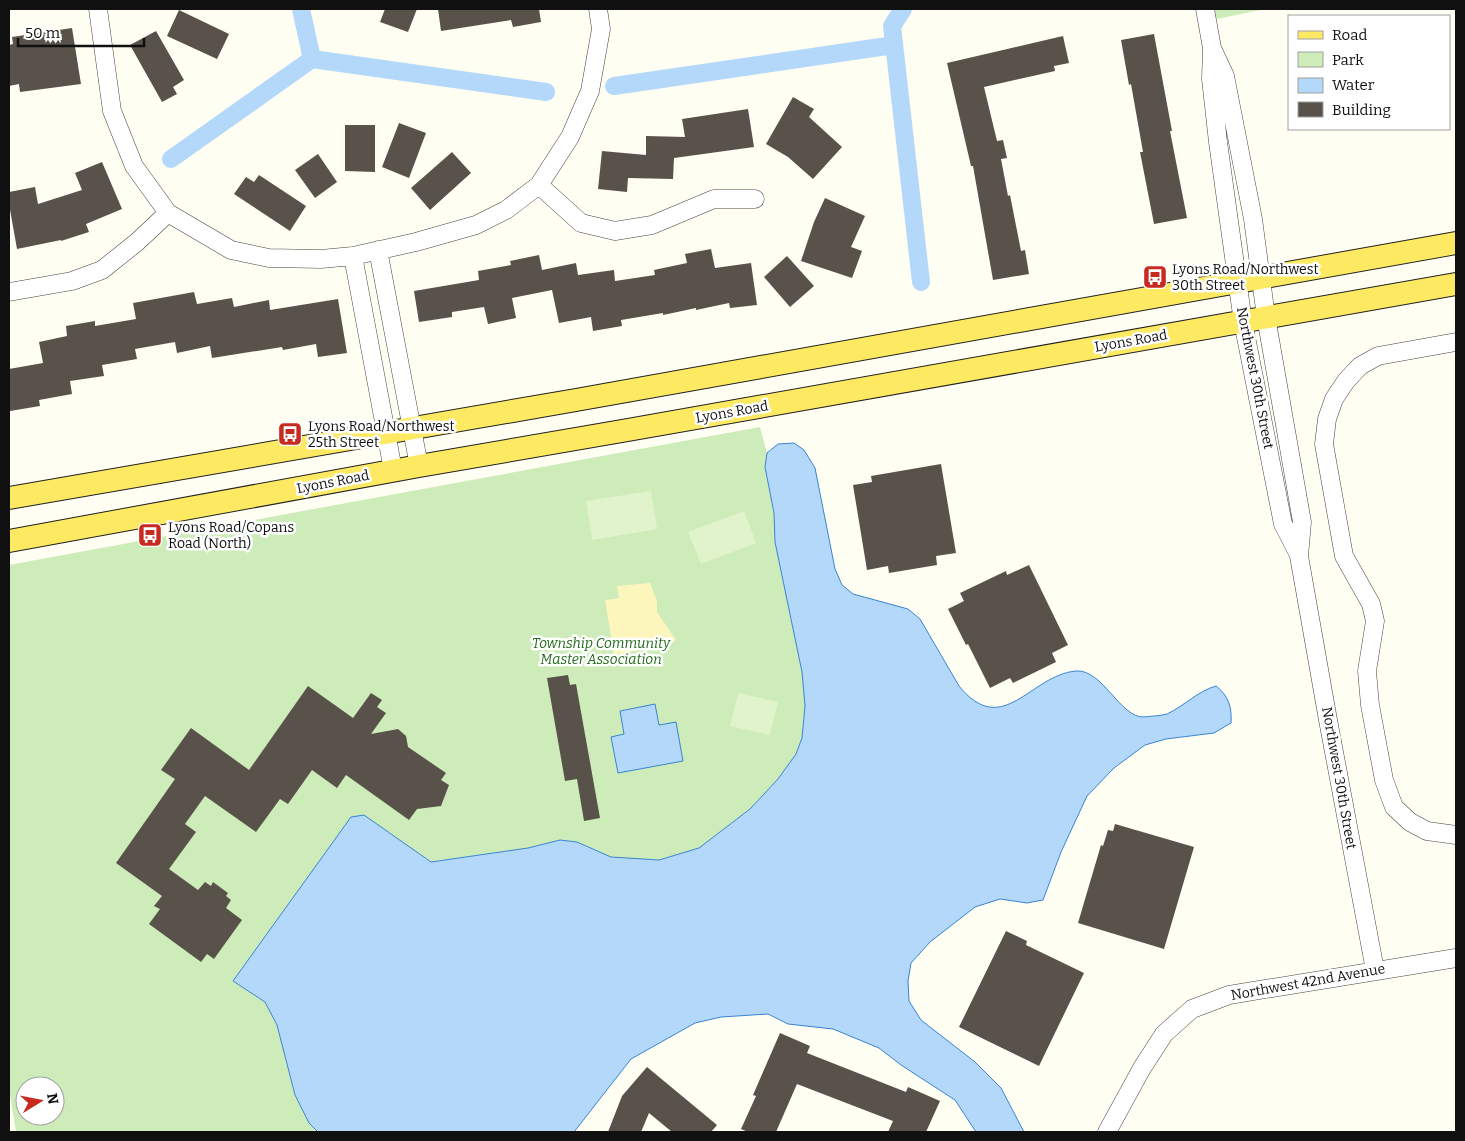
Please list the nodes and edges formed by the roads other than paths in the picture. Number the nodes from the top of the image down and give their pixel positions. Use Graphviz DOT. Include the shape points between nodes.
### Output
graph roads {
  1 [pos="98,9"];
  2 [pos="598,9"];
  3 [pos="1205,9"];
  4 [pos="1212,48"];
  5 [pos="539,185"];
  6 [pos="755,199"];
  7 [pos="168,213"];
  8 [pos="1456,243"];
  9 [pos="378,250"];
  10 [pos="353,256"];
  11 [pos="1261,278"];
  12 [pos="1237,282"];
  13 [pos="1456,284"];
  14 [pos="9,292"];
  15 [pos="1266,317"];
  16 [pos="1244,322"];
  17 [pos="1456,342"];
  18 [pos="412,427"];
  19 [pos="386,433"];
  20 [pos="419,466"];
  21 [pos="393,470"];
  22 [pos="9,498"];
  23 [pos="9,541"];
  24 [pos="1299,556"];
  25 [pos="1456,835"];
  26 [pos="1456,958"];
  27 [pos="1375,970"];
  28 [pos="1107,1132"];
  1 -- 7 [label="street" via="112,111 134,166"];
  2 -- 5 [label="street" via="600,29 590,92 570,137"];
  3 -- 4 [label="street, Northwest 30th Street"];
  4 -- 11 [label="street, Northwest 30th Street" via="1225,76 1253,218"];
  4 -- 12 [label="street, Northwest 30th Street" via="1211,79"];
  5 -- 6 [label="street" via="581,223 615,231 652,225 714,199"];
  5 -- 9 [label="street" via="506,210 476,225"];
  7 -- 10 [label="street" via="232,250 269,258"];
  7 -- 14 [label="street" via="102,270 72,282"];
  8 -- 11 [label="main road"];
  9 -- 10 [label="street"];
  9 -- 18 [label="street"];
  10 -- 19 [label="street"];
  11 -- 12 [label="main road"];
  11 -- 15 [label="street, Northwest 30th Street"];
  12 -- 16 [label="street, Northwest 30th Street"];
  12 -- 18 [label="main road"];
  13 -- 15 [label="main road, Lyons Road"];
  15 -- 16 [label="main road, Lyons Road"];
  15 -- 24 [label="street, Northwest 30th Street" via="1302,522"];
  16 -- 20 [label="main road, Lyons Road"];
  16 -- 24 [label="street, Northwest 30th Street" via="1283,524"];
  17 -- 25 [label="street" via="1378,356 1360,366 1334,399 1327,418 1324,444 1344,556 1371,604 1375,621 1367,671 1384,780 1394,807 1410,822 1427,831"];
  18 -- 19 [label="main road"];
  18 -- 20 [label="street"];
  19 -- 21 [label="street"];
  19 -- 22 [label="main road"];
  20 -- 21 [label="main road, Lyons Road"];
  21 -- 23 [label="main road, Lyons Road"];
  24 -- 27 [label="street, Northwest 30th Street"];
  26 -- 27 [label="street, Northwest 42nd Avenue"];
  27 -- 28 [label="street, Northwest 42nd Avenue" via="1230,995 1192,1009 1164,1034"];
}
